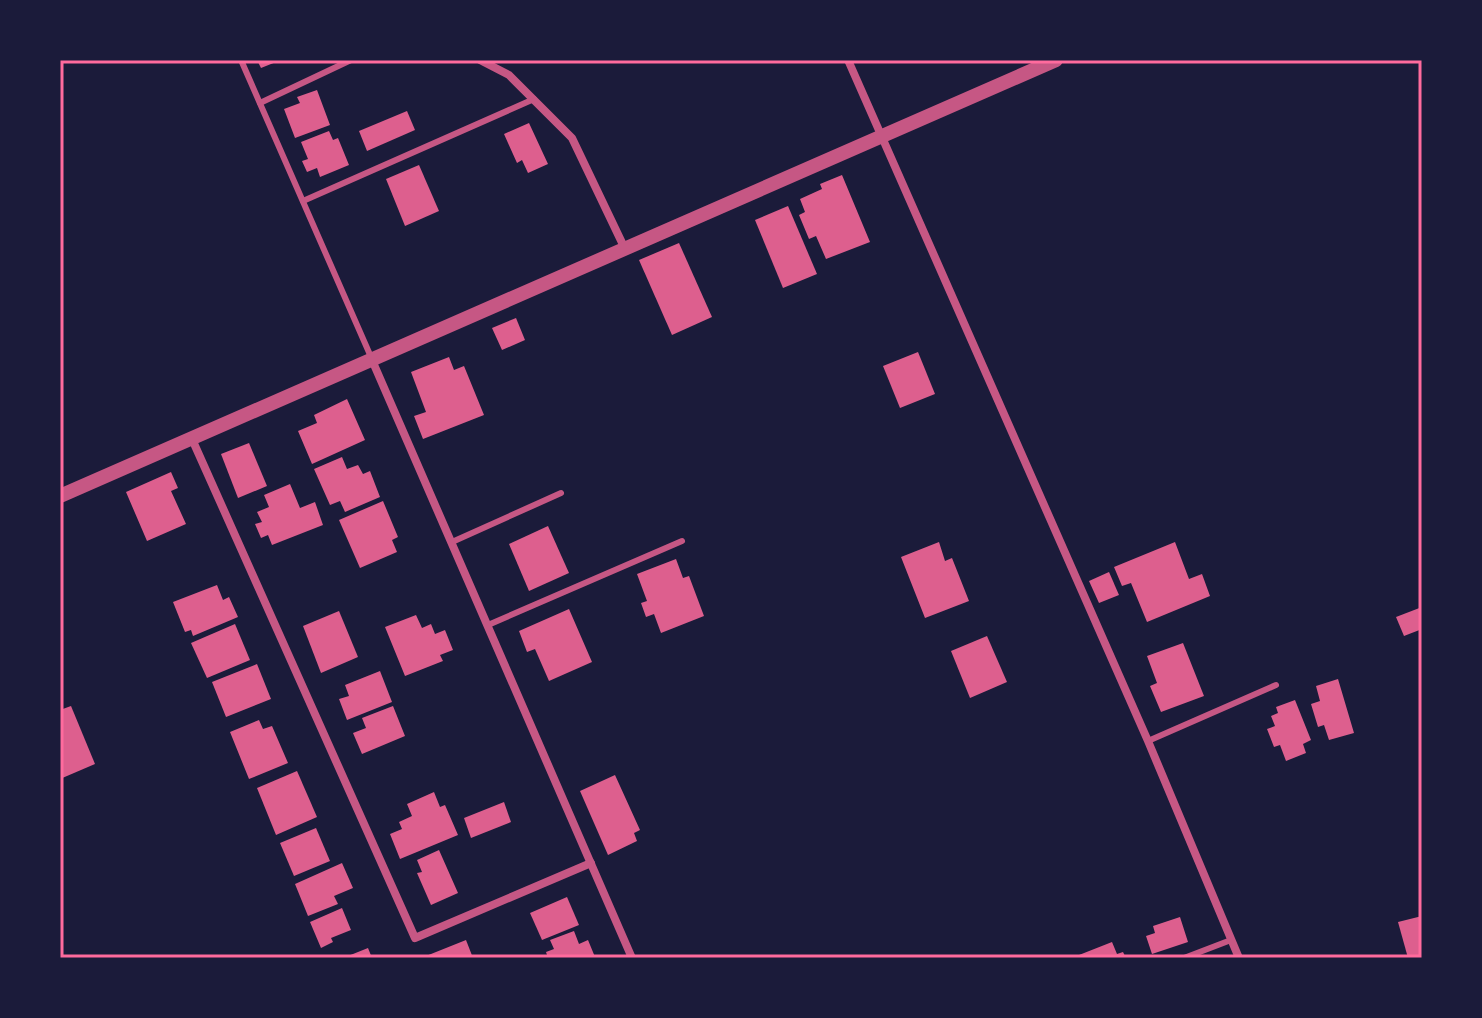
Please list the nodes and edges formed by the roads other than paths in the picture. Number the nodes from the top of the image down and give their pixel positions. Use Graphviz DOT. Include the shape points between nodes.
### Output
graph roads {
  1 [pos="241,60"];
  2 [pos="351,60"];
  3 [pos="480,60"];
  4 [pos="848,60"];
  5 [pos="1056,60"];
  6 [pos="534,99"];
  7 [pos="260,103"];
  8 [pos="882,136"];
  9 [pos="303,201"];
  10 [pos="625,249"];
  11 [pos="372,360"];
  12 [pos="192,439"];
  13 [pos="561,493"];
  14 [pos="60,496"];
  15 [pos="682,541"];
  16 [pos="452,542"];
  17 [pos="488,625"];
  18 [pos="1276,685"];
  19 [pos="1148,741"];
  20 [pos="591,863"];
  21 [pos="1231,940"];
  22 [pos="632,958"];
  23 [pos="1184,958"];
  24 [pos="1239,958"];
  1 -- 7 [label="lane"];
  2 -- 7 [label="lane"];
  3 -- 6 [label="street" via="509,75"];
  4 -- 8 [label="street"];
  5 -- 8 [label="street"];
  6 -- 9 [label="lane"];
  6 -- 10 [label="street" via="572,138"];
  7 -- 9 [label="lane"];
  8 -- 10 [label="street"];
  8 -- 19 [label="street"];
  9 -- 11 [label="lane"];
  10 -- 11 [label="street"];
  11 -- 12 [label="street"];
  11 -- 16 [label="street"];
  12 -- 14 [label="street"];
  12 -- 20 [label="street" via="415,938"];
  13 -- 16 [label="lane"];
  15 -- 17 [label="lane"];
  16 -- 17 [label="street"];
  17 -- 20 [label="street"];
  18 -- 19 [label="lane"];
  19 -- 21 [label="street"];
  20 -- 22 [label="street"];
  21 -- 23 [label="lane"];
  21 -- 24 [label="street"];
}
